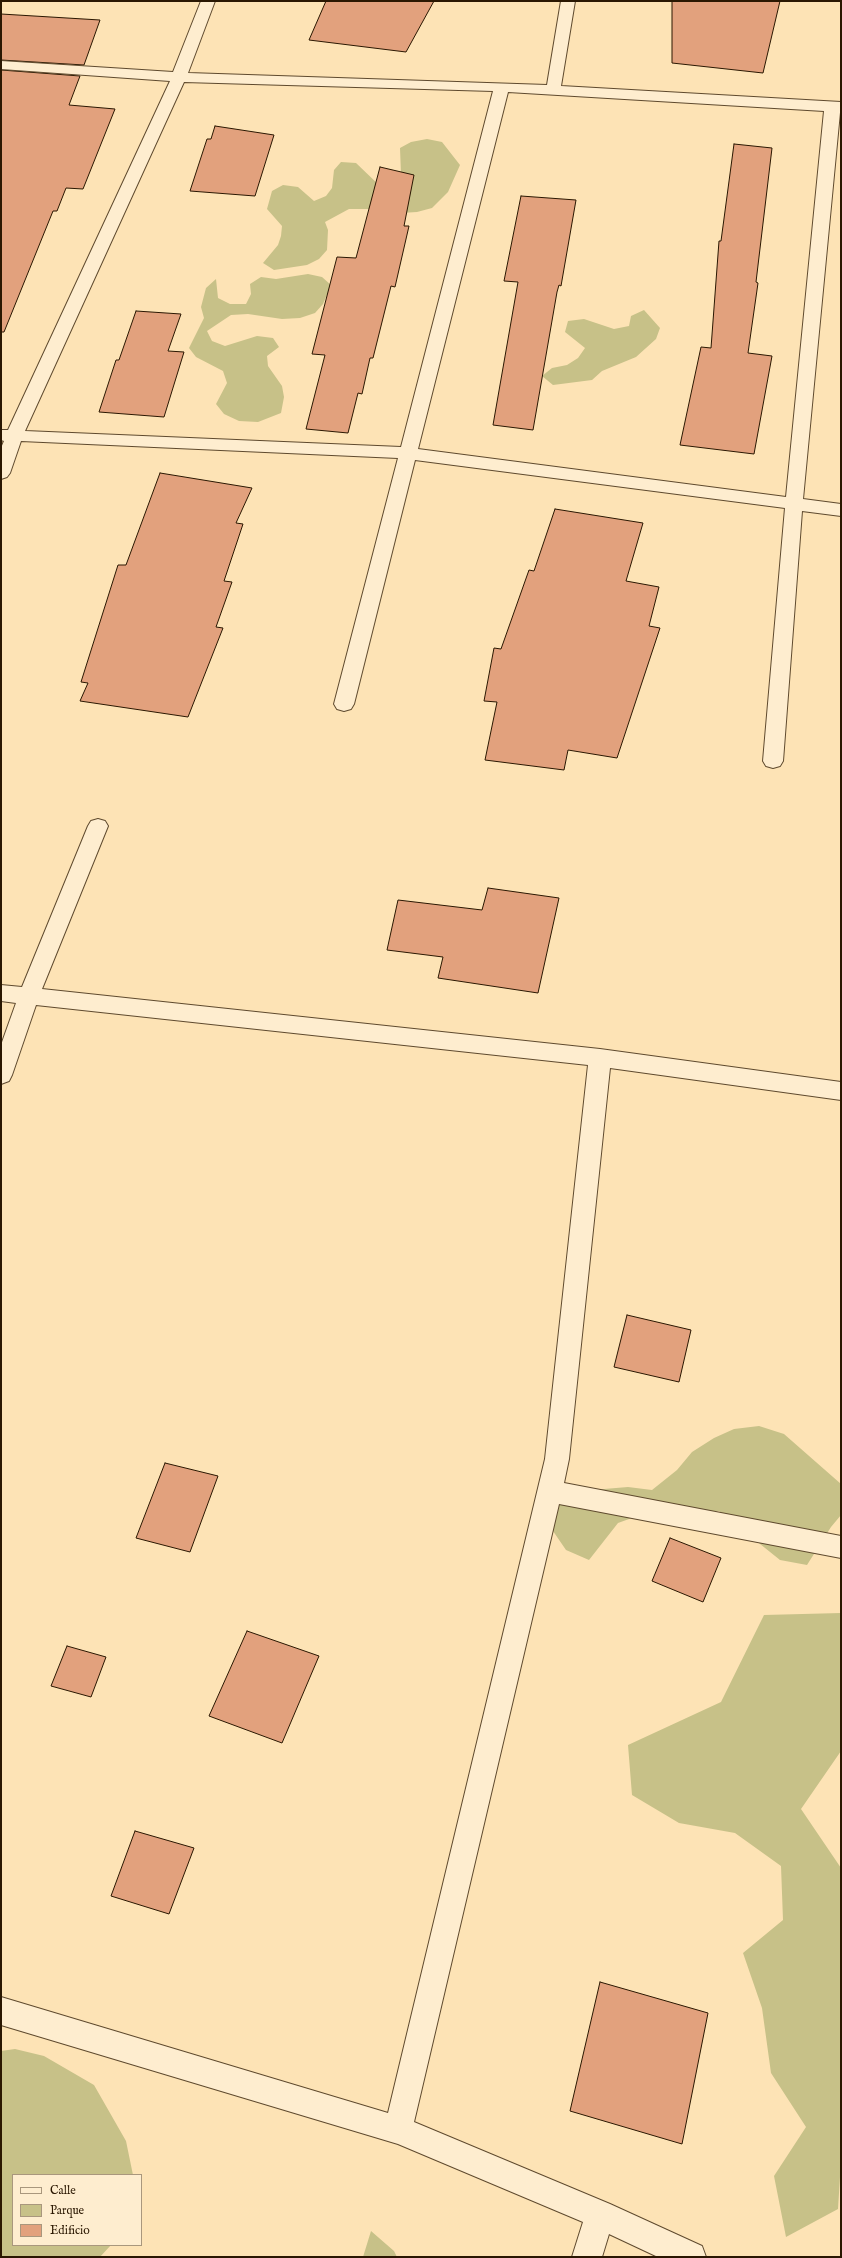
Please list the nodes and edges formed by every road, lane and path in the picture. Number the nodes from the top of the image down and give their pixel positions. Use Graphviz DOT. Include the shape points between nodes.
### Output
graph roads {
  1 [pos="208,1"];
  2 [pos="568,1"];
  3 [pos="1,65"];
  4 [pos="179,77"];
  5 [pos="502,87"];
  6 [pos="553,91"];
  7 [pos="836,107"];
  8 [pos="8,435"];
  9 [pos="408,453"];
  10 [pos="1,473"];
  11 [pos="794,505"];
  12 [pos="841,510"];
  13 [pos="344,704"];
  14 [pos="773,761"];
  15 [pos="98,826"];
  16 [pos="1,993"];
  17 [pos="29,996"];
  18 [pos="600,1058"];
  19 [pos="1,1075"];
  20 [pos="841,1091"];
  21 [pos="549,1491"];
  22 [pos="841,1547"];
  23 [pos="1,2011"];
  24 [pos="398,2130"];
  25 [pos="600,2214"];
  26 [pos="587,2257"];
  27 [pos="691,2257"];
  1 -- 4 [label="street"];
  2 -- 6 [label="street"];
  3 -- 4 [label="street"];
  4 -- 5 [label="street"];
  4 -- 8 [label="street"];
  5 -- 6 [label="street"];
  5 -- 9 [label="street"];
  6 -- 7 [label="street"];
  7 -- 11 [label="street"];
  8 -- 9 [label="street"];
  8 -- 10 [label="street"];
  9 -- 11 [label="street"];
  9 -- 13 [label="street"];
  11 -- 12 [label="street"];
  11 -- 14 [label="street"];
  15 -- 17 [label="street"];
  16 -- 17 [label="street"];
  17 -- 18 [label="street"];
  17 -- 19 [label="street"];
  18 -- 20 [label="street"];
  18 -- 21 [label="street" via="557,1458"];
  21 -- 22 [label="street"];
  21 -- 24 [label="street"];
  23 -- 24 [label="street"];
  24 -- 25 [label="street"];
  25 -- 26 [label="street"];
  25 -- 27 [label="street"];
}
